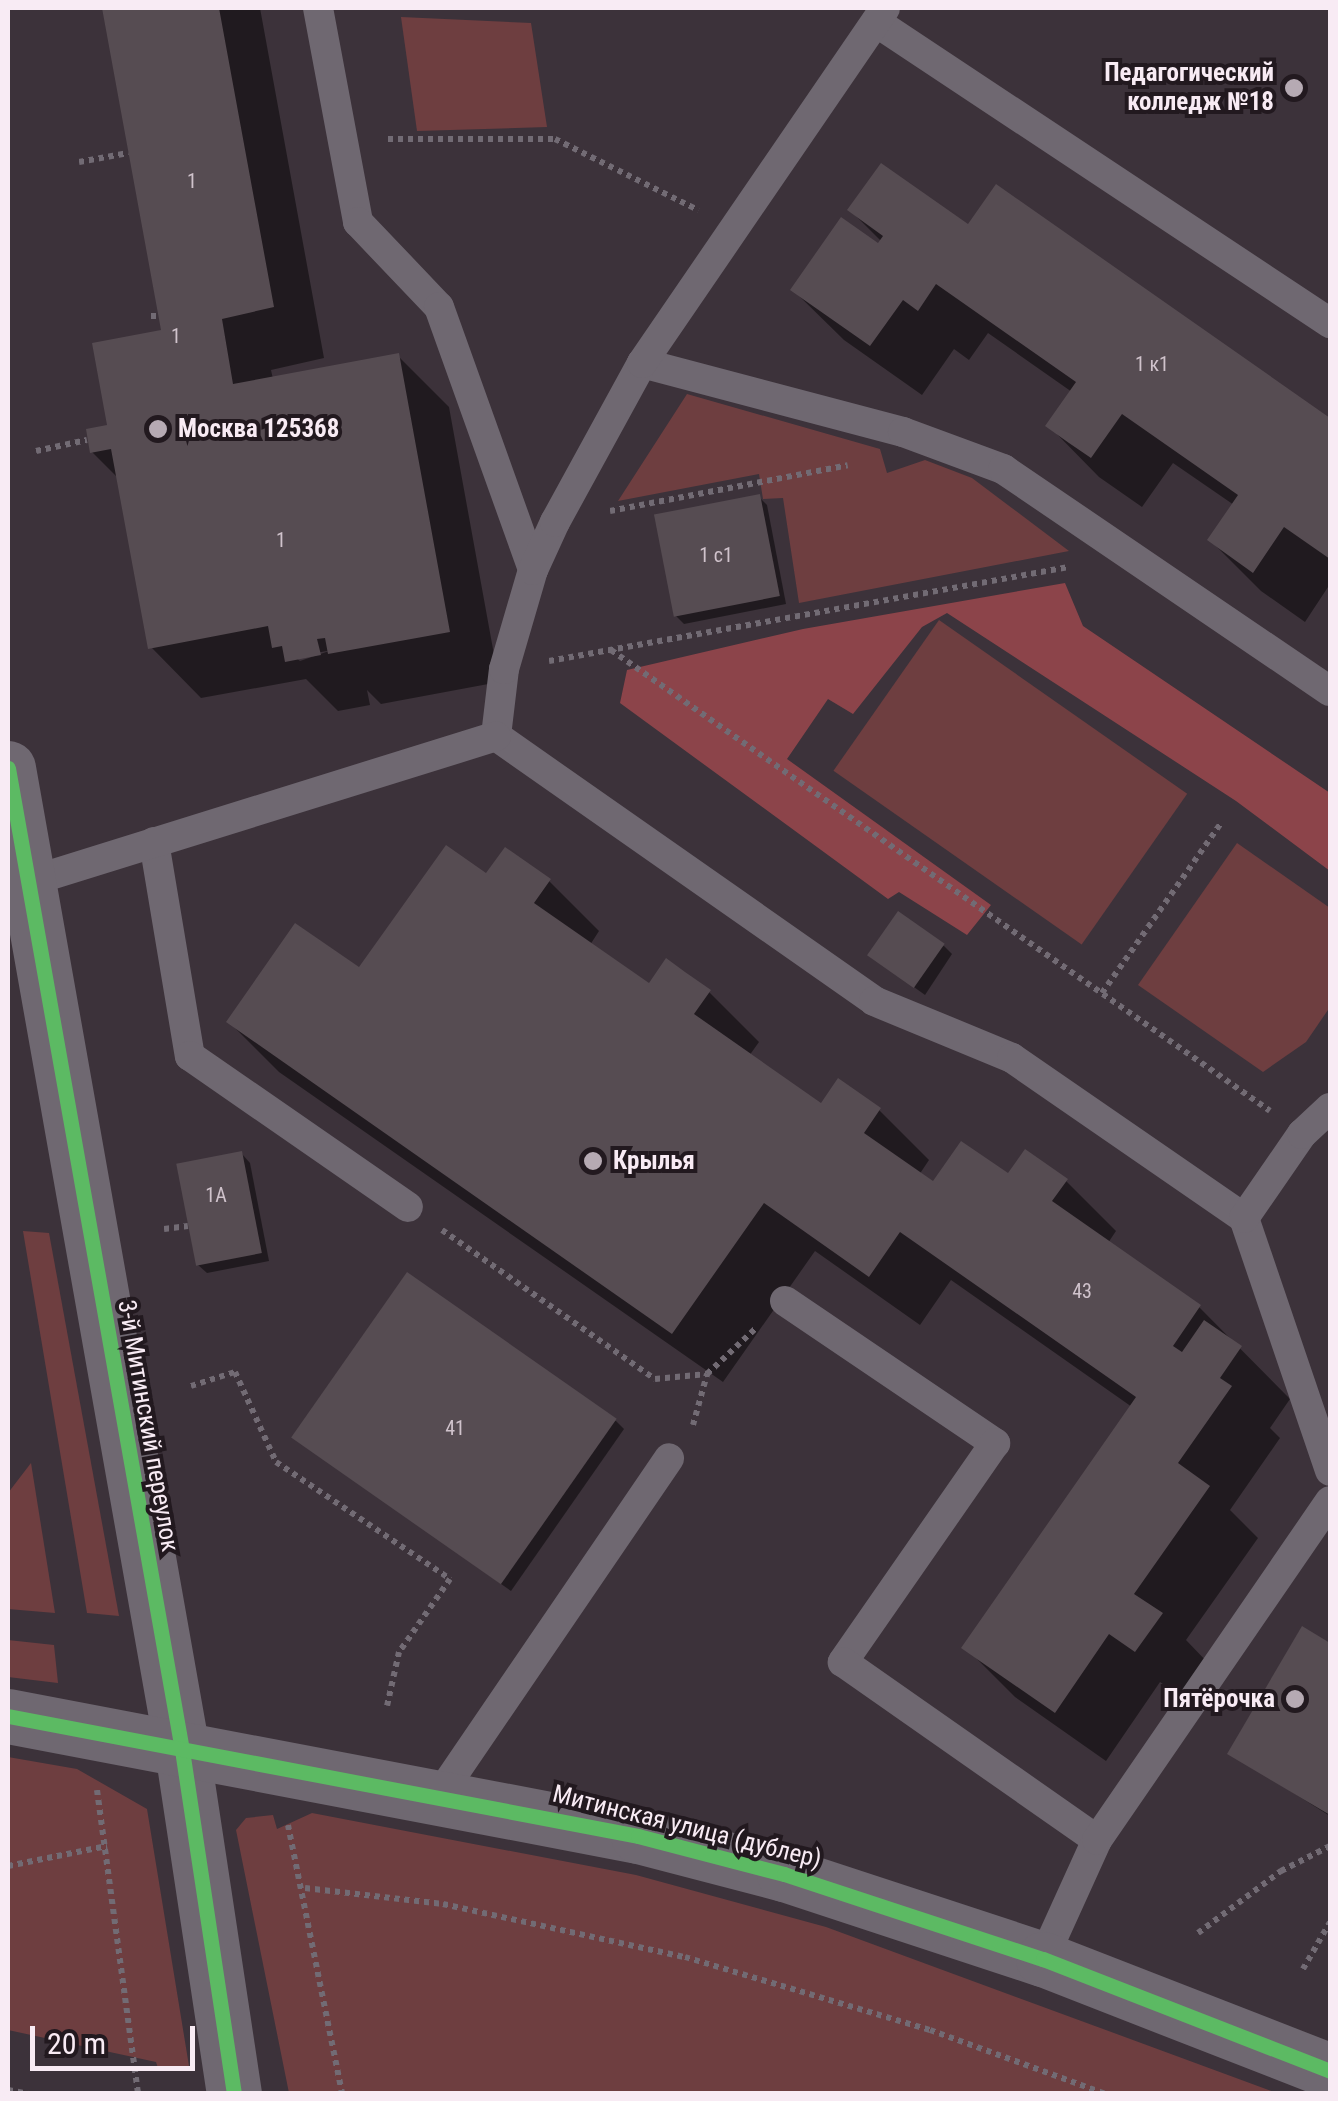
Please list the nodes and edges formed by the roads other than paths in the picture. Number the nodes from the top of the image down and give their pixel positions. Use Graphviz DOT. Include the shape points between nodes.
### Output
graph roads {
  1 [pos="318,8"];
  2 [pos="881,15"];
  3 [pos="1330,323"];
  4 [pos="642,363"];
  5 [pos="533,570"];
  6 [pos="1330,691"];
  7 [pos="496,736"];
  8 [pos="8,768"];
  9 [pos="154,842"];
  10 [pos="28,882"];
  11 [pos="1330,1108"];
  12 [pos="408,1207"];
  13 [pos="1244,1218"];
  14 [pos="785,1301"];
  15 [pos="669,1458"];
  16 [pos="1330,1471"];
  17 [pos="1330,1501"];
  18 [pos="8,1716"];
  19 [pos="182,1750"];
  20 [pos="438,1797"];
  21 [pos="1096,1840"];
  22 [pos="1043,1958"];
  23 [pos="1330,2071"];
  24 [pos="234,2094"];
  1 -- 5 [label="lane" via="358,222 440,307"];
  2 -- 3 [label="lane"];
  2 -- 4 [label="lane"];
  4 -- 5 [label="lane"];
  4 -- 6 [label="lane" via="903,432 1004,470"];
  5 -- 7 [label="lane" via="504,669"];
  7 -- 9 [label="lane"];
  7 -- 13 [label="lane" via="874,1001 1012,1058"];
  8 -- 10 [label="street, 3-й Митинский переулок"];
  9 -- 10 [label="lane"];
  9 -- 12 [label="lane" via="190,1056"];
  10 -- 19 [label="street, 3-й Митинский переулок"];
  11 -- 13 [label="lane" via="1302,1134"];
  13 -- 16 [label="lane"];
  14 -- 21 [label="lane" via="995,1443 843,1662"];
  15 -- 20 [label="lane"];
  17 -- 21 [label="lane"];
  18 -- 19 [label="street, Митинская улица (дублер)"];
  19 -- 20 [label="street, Митинская улица (дублер)"];
  19 -- 24 [label="street, 3-й Митинский переулок"];
  20 -- 22 [label="street, Митинская улица (дублер)" via="638,1836 784,1874"];
  21 -- 22 [label="lane"];
  22 -- 23 [label="street, Митинская улица (дублер)"];
}
